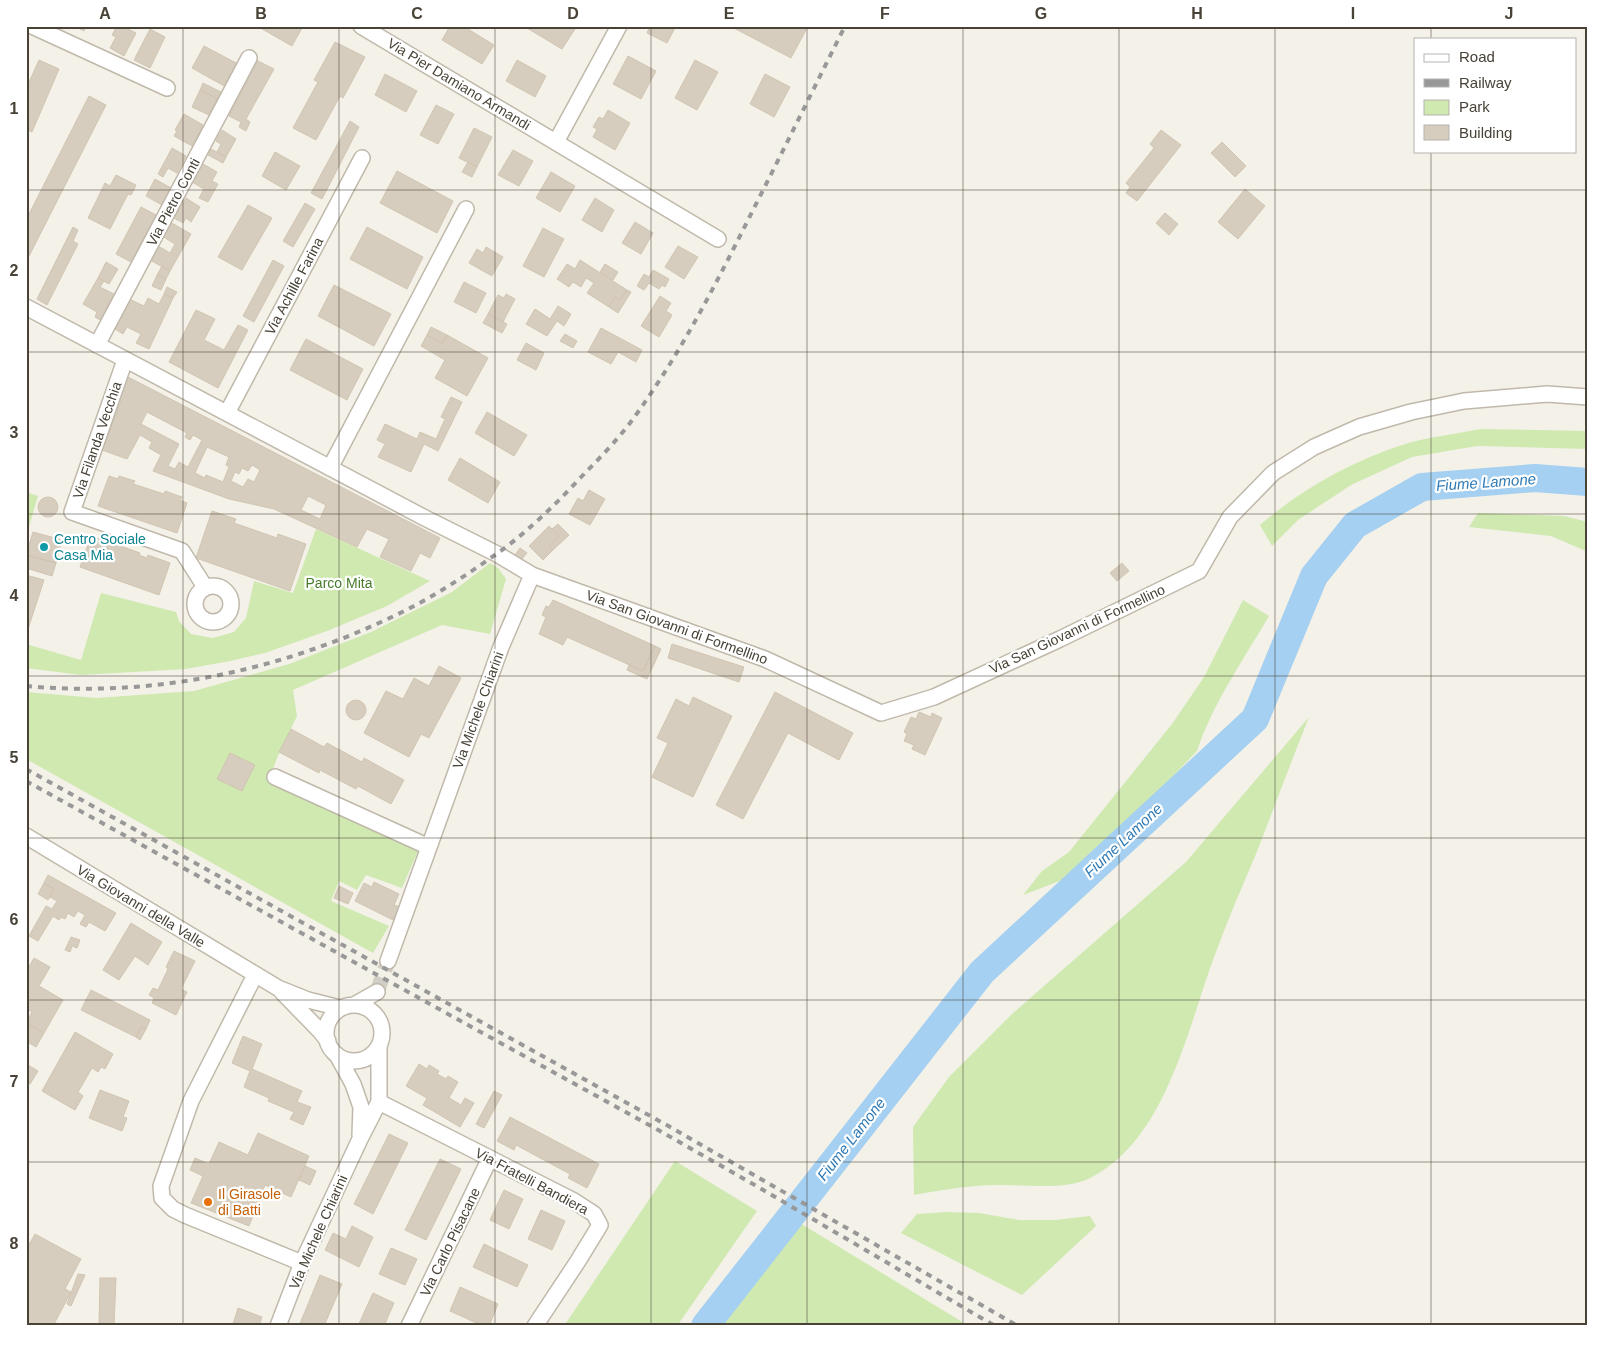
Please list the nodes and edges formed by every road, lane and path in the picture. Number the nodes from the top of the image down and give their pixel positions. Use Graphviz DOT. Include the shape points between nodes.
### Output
graph roads {
  1 [pos="32,26"];
  2 [pos="361,26"];
  3 [pos="619,26"];
  4 [pos="249,58"];
  5 [pos="167,88"];
  6 [pos="556,142"];
  7 [pos="362,158"];
  8 [pos="466,210"];
  9 [pos="718,239"];
  10 [pos="26,307"];
  11 [pos="97,345"];
  12 [pos="125,360"];
  13 [pos="1588,397"];
  14 [pos="227,413"];
  15 [pos="330,468"];
  16 [pos="532,574"];
  17 [pos="205,587"];
  18 [pos="275,777"];
  19 [pos="26,836"];
  20 [pos="429,847"];
  21 [pos="388,961"];
  22 [pos="255,974"];
  23 [pos="278,988"];
  24 [pos="347,1006"];
  25 [pos="375,1014"];
  26 [pos="328,1041"];
  27 [pos="379,1046"];
  28 [pos="337,1055"];
  29 [pos="379,1102"];
  30 [pos="360,1139"];
  31 [pos="490,1158"];
  32 [pos="302,1263"];
  33 [pos="278,1326"];
  34 [pos="409,1326"];
  35 [pos="535,1326"];
  1 -- 5 [label="street"];
  2 -- 6 [label="street, Via Pier Damiano Armandi"];
  3 -- 6 [label="street"];
  4 -- 11 [label="street, Via Pietro Conti"];
  6 -- 9 [label="street, Via Pier Damiano Armandi"];
  7 -- 14 [label="street, Via Achille Farina"];
  8 -- 15 [label="street"];
  10 -- 11 [label="street"];
  11 -- 12 [label="street"];
  12 -- 14 [label="street"];
  12 -- 17 [label="street, Via Filanda Vecchia" via="72,512 182,551"];
  13 -- 16 [label="street, Via San Giovanni di Formellino" via="1547,394 1464,402 1411,412 1359,427 1314,447 1273,473 1230,517 1198,571 934,697 881,713 765,659"];
  14 -- 15 [label="street"];
  15 -- 16 [label="street"];
  16 -- 20 [label="street, Via Michele Chiarini" via="501,646"];
  18 -- 20 [label="street"];
  19 -- 22 [label="street, Via Giovanni della Valle"];
  20 -- 21 [label="street, Via Michele Chiarini"];
  22 -- 23 [label="street, Via Giovanni della Valle"];
  22 -- 32 [label="street" via="191,1101 162,1186 162,1198 184,1215"];
  23 -- 24 [label="street, Via Giovanni della Valle" via="308,1000"];
  23 -- 26 [label="street, Via Giovanni della Valle"];
  24 -- 25 [label="street" via="362,1006"];
  24 -- 25 [label="street" via="377,992"];
  24 -- 26 [label="street" via="333,1014 328,1022"];
  25 -- 27 [label="street" via="382,1029"];
  26 -- 28 [label="street"];
  27 -- 28 [label="street" via="365,1058 355,1060"];
  27 -- 29 [label="street, Via Michele Chiarini"];
  28 -- 30 [label="street, Via Michele Chiarini" via="361,1107"];
  29 -- 30 [label="street, Via Michele Chiarini"];
  29 -- 31 [label="street, Via Fratelli Bandiera"];
  30 -- 32 [label="street, Via Michele Chiarini"];
  31 -- 34 [label="street, Via Carlo Pisacane"];
  31 -- 35 [label="street, Via Fratelli Bandiera" via="574,1201 594,1214 600,1224"];
  32 -- 33 [label="street, Via Michele Chiarini"];
}
